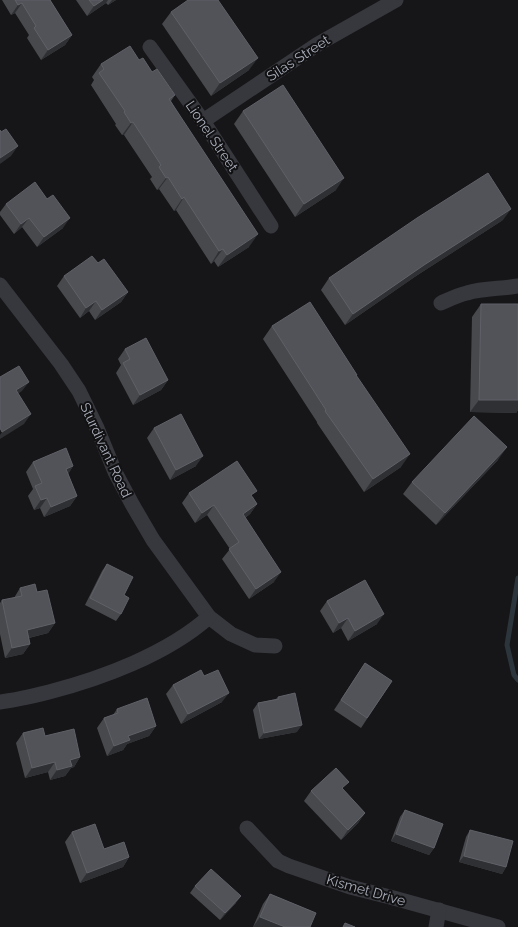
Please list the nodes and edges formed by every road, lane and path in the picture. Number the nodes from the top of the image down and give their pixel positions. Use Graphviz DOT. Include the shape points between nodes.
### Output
graph roads {
  1 [pos="396,0"];
  2 [pos="150,47"];
  3 [pos="203,121"];
  4 [pos="271,226"];
  5 [pos="0,285"];
  6 [pos="518,286"];
  7 [pos="441,303"];
  8 [pos="209,617"];
  9 [pos="275,646"];
  10 [pos="0,702"];
  11 [pos="247,828"];
  12 [pos="439,910"];
  13 [pos="436,927"];
  14 [pos="498,927"];
  1 -- 3 [label="street, Silas Street" via="318,44"];
  2 -- 3 [label="street, Lionel Street"];
  3 -- 4 [label="street, Lionel Street"];
  5 -- 8 [label="street, Sturdivant Road" via="79,391 132,504 153,540"];
  6 -- 7 [label="street" via="468,292"];
  8 -- 9 [label="street, Sturdivant Road" via="231,634 256,645"];
  8 -- 10 [label="street" via="200,626 151,655 112,672 74,686"];
  11 -- 12 [label="street, Kismet Drive" via="278,861 289,866 350,887"];
  12 -- 13 [label="street"];
  12 -- 14 [label="street, Kismet Drive"];
}
